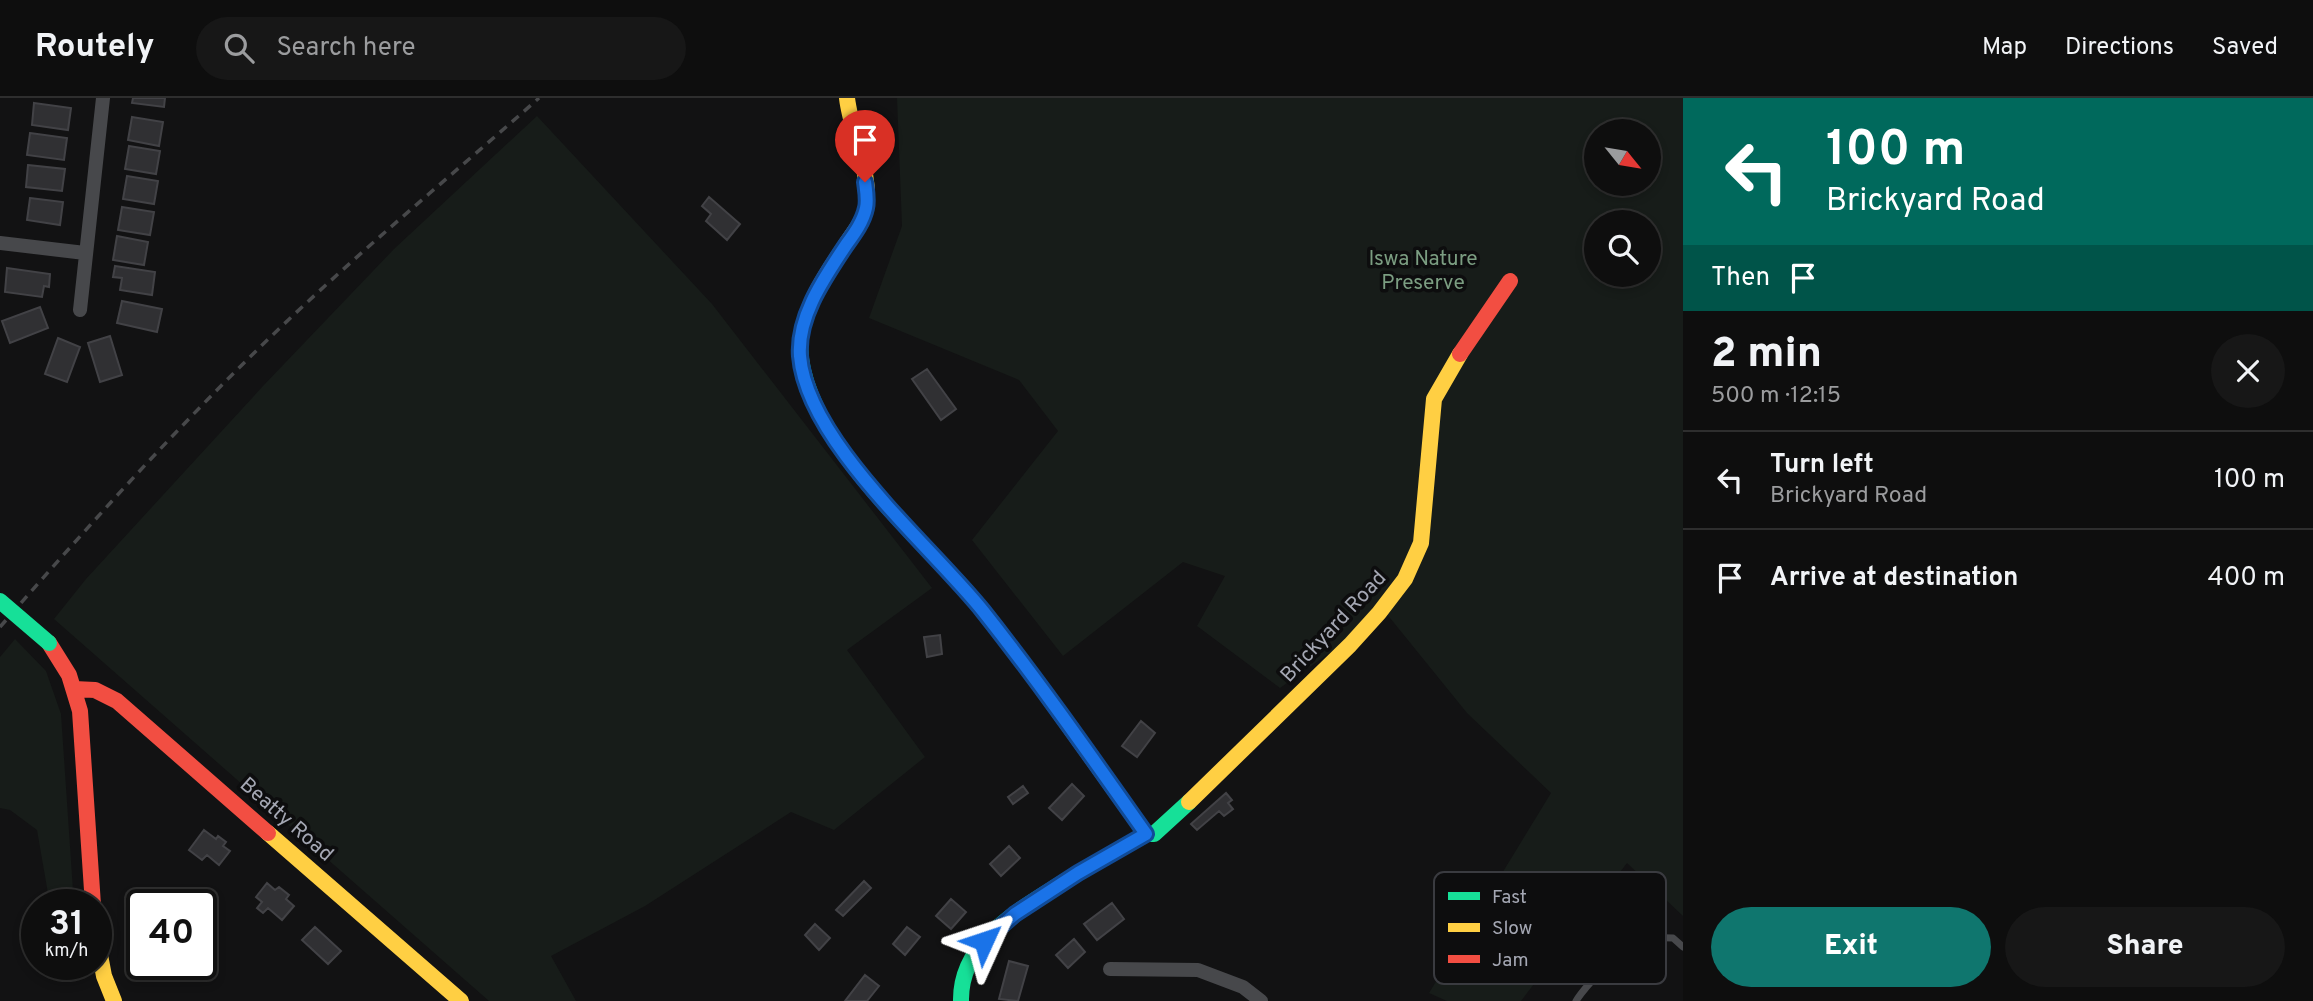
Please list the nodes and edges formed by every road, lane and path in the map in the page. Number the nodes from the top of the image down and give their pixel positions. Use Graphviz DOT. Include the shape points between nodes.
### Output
graph roads {
  1 [pos="103,98"];
  2 [pos="847,98"];
  3 [pos="0,243"];
  4 [pos="85,253"];
  5 [pos="1510,281"];
  6 [pos="80,310"];
  7 [pos="0,601"];
  8 [pos="74,689"];
  9 [pos="1146,834"];
  10 [pos="92,889"];
  11 [pos="1666,938"];
  12 [pos="1683,947"];
  13 [pos="1110,969"];
  14 [pos="106,980"];
  15 [pos="1588,984"];
  16 [pos="114,1001"];
  17 [pos="461,1001"];
  18 [pos="961,1001"];
  19 [pos="1261,1001"];
  20 [pos="1576,1001"];
  1 -- 4 [label="street"];
  2 -- 9 [label="street" via="867,205 862,221 819,287 802,331 805,383 850,461 982,610"];
  3 -- 4 [label="street"];
  4 -- 6 [label="street"];
  5 -- 9 [label="street, Brickyard Road" via="1434,399 1424,527 1409,576 1271,724 1154,834"];
  7 -- 8 [label="street, bridge" via="49,643"];
  8 -- 10 [label="street" via="83,735"];
  8 -- 17 [label="street, Beatty Road" via="95,690 117,701"];
  9 -- 18 [label="street, Brickyard Road" via="1078,873 989,935 963,975"];
  11 -- 12 [label="lane"];
  13 -- 19 [label="street" via="1198,970 1243,987"];
  14 -- 16 [label="street"];
  15 -- 20 [label="lane"];
}
